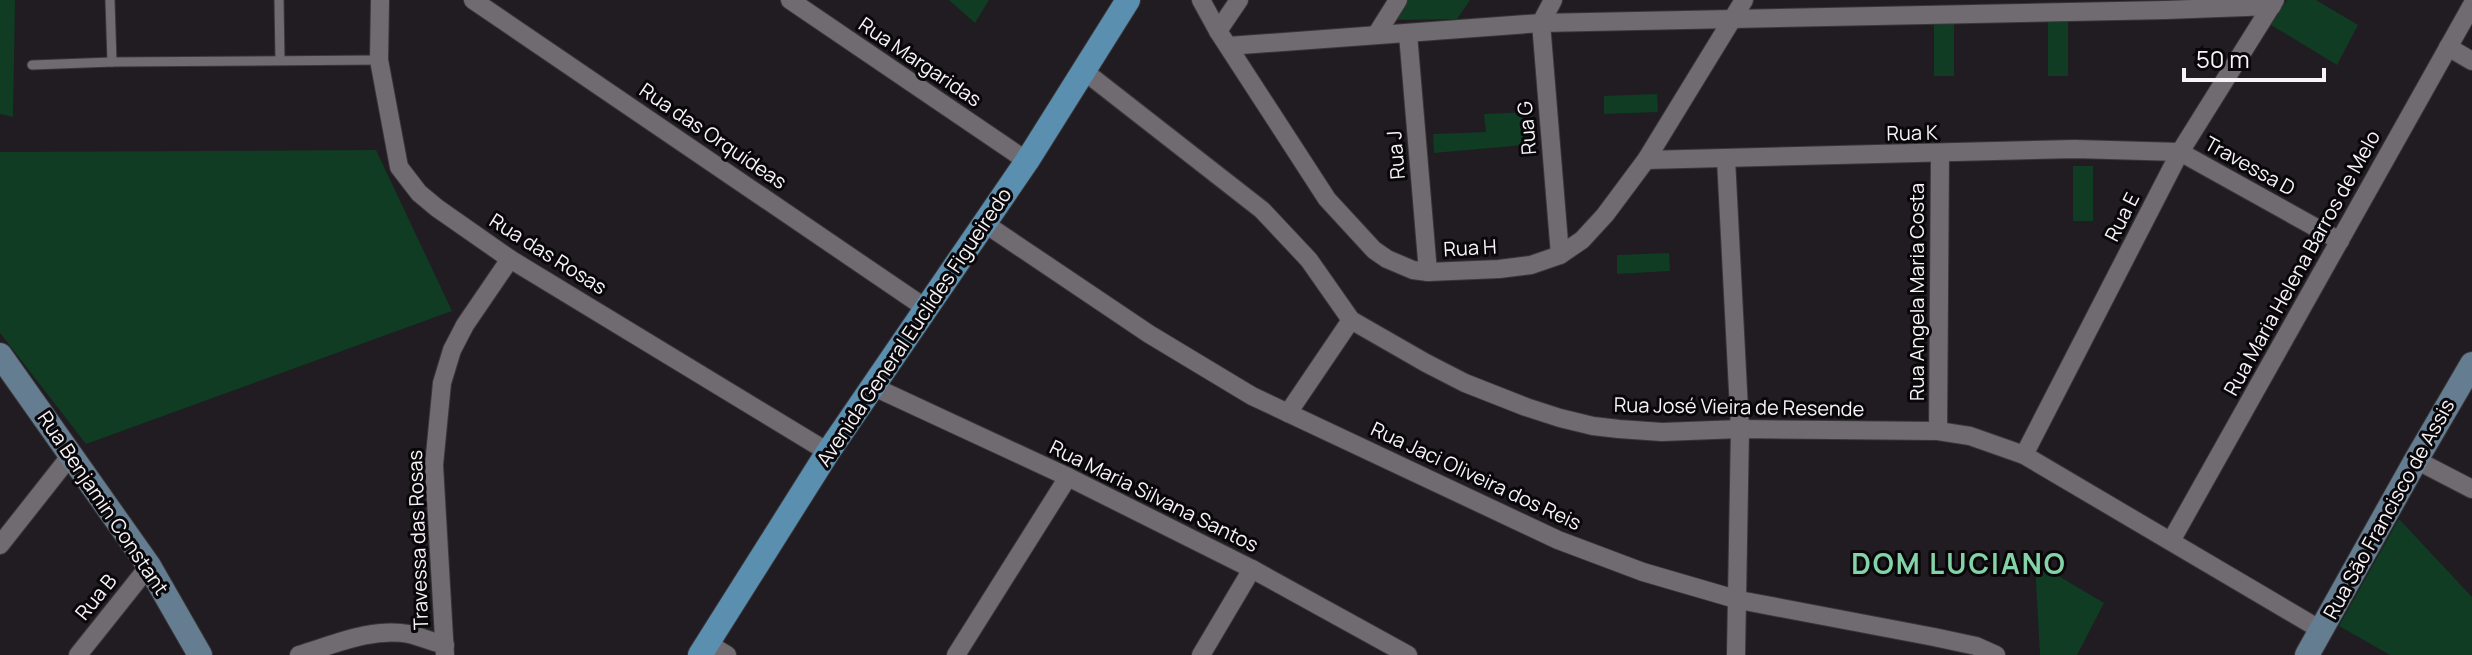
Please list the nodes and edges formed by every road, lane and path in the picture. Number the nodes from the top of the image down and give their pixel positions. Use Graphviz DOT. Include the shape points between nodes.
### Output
graph roads {
  1 [pos="110,0"];
  2 [pos="279,0"];
  3 [pos="380,0"];
  4 [pos="473,0"];
  5 [pos="790,0"];
  6 [pos="1128,0"];
  7 [pos="1201,0"];
  8 [pos="1239,0"];
  9 [pos="1398,0"];
  10 [pos="1553,0"];
  11 [pos="1744,0"];
  12 [pos="2274,3"];
  13 [pos="2472,5"];
  14 [pos="1732,18"];
  15 [pos="1541,23"];
  16 [pos="1408,34"];
  17 [pos="1376,35"];
  18 [pos="1223,38"];
  19 [pos="2448,47"];
  20 [pos="280,60"];
  21 [pos="379,60"];
  22 [pos="2472,61"];
  23 [pos="112,62"];
  24 [pos="32,65"];
  25 [pos="1084,71"];
  26 [pos="2180,152"];
  27 [pos="1940,154"];
  28 [pos="1726,159"];
  29 [pos="1646,160"];
  30 [pos="1027,161"];
  31 [pos="984,223"];
  32 [pos="2340,241"];
  33 [pos="1560,255"];
  34 [pos="510,259"];
  35 [pos="1428,272"];
  36 [pos="927,309"];
  37 [pos="1351,320"];
  38 [pos="0,355"];
  39 [pos="2472,364"];
  40 [pos="874,387"];
  41 [pos="1288,413"];
  42 [pos="1740,429"];
  43 [pos="1938,431"];
  44 [pos="828,452"];
  45 [pos="71,455"];
  46 [pos="2024,455"];
  47 [pos="2416,460"];
  48 [pos="1068,477"];
  49 [pos="2472,489"];
  50 [pos="2171,541"];
  51 [pos="0,545"];
  52 [pos="149,566"];
  53 [pos="1252,569"];
  54 [pos="1739,600"];
  55 [pos="2321,630"];
  56 [pos="445,650"];
  57 [pos="1976,650"];
  58 [pos="711,651"];
  59 [pos="78,655"];
  60 [pos="200,655"];
  61 [pos="299,655"];
  62 [pos="956,655"];
  63 [pos="1201,655"];
  64 [pos="1408,655"];
  65 [pos="1736,655"];
  66 [pos="1996,655"];
  67 [pos="2307,655"];
  1 -- 23 [label="lane"];
  2 -- 20 [label="lane"];
  3 -- 21 [label="street, Rua das Rosas"];
  4 -- 36 [label="street, Rua das Orquídeas"];
  5 -- 30 [label="street, Rua Margaridas"];
  6 -- 25 [label="main road, Avenida General Euclides Figueiredo"];
  7 -- 18 [label="street, Rua H"];
  8 -- 18 [label="street"];
  9 -- 17 [label="street"];
  10 -- 15 [label="street"];
  11 -- 14 [label="street, Rua H"];
  12 -- 14 [label="street" via="2166,10"];
  12 -- 26 [label="street, Rua E"];
  13 -- 19 [label="street, Rua Maria Helena Barros de Melo"];
  14 -- 15 [label="street"];
  14 -- 29 [label="street, Rua H"];
  15 -- 16 [label="street"];
  15 -- 33 [label="street, Rua G"];
  16 -- 17 [label="street"];
  16 -- 35 [label="street, Rua J"];
  17 -- 18 [label="street"];
  18 -- 35 [label="street, Rua H" via="1327,199 1374,250"];
  19 -- 22 [label="street"];
  19 -- 32 [label="street, Rua Maria Helena Barros de Melo"];
  20 -- 21 [label="lane"];
  20 -- 23 [label="lane"];
  21 -- 34 [label="street, Rua das Rosas" via="399,167 437,208"];
  23 -- 24 [label="lane"];
  25 -- 30 [label="main road, Avenida General Euclides Figueiredo"];
  25 -- 37 [label="street, Rua José Vieira de Resende" via="1262,210 1309,260"];
  26 -- 27 [label="street, Rua K"];
  26 -- 32 [label="street, Travessa D"];
  26 -- 46 [label="street, Rua E"];
  27 -- 28 [label="street, Rua K"];
  27 -- 43 [label="street, Rua Angela Maria Costa"];
  28 -- 29 [label="street, Rua K"];
  28 -- 42 [label="street"];
  29 -- 33 [label="street, Rua H" via="1590,232"];
  30 -- 31 [label="main road, Avenida General Euclides Figueiredo"];
  31 -- 36 [label="main road, Avenida General Euclides Figueiredo"];
  31 -- 41 [label="street, Rua Jaci Oliveira dos Reis" via="1149,334"];
  32 -- 50 [label="street, Rua Maria Helena Barros de Melo"];
  33 -- 35 [label="street, Rua H" via="1531,265"];
  34 -- 44 [label="street, Rua das Rosas"];
  34 -- 56 [label="street, Travessa das Rosas" via="465,325 442,383 434,465"];
  36 -- 40 [label="main road, Avenida General Euclides Figueiredo"];
  37 -- 41 [label="street"];
  37 -- 42 [label="street, Rua José Vieira de Resende" via="1465,383 1560,418 1662,432"];
  38 -- 45 [label="street, Rua Benjamin Constant"];
  39 -- 47 [label="street, Rua São Francisco de Assis"];
  40 -- 44 [label="main road, Avenida General Euclides Figueiredo"];
  40 -- 48 [label="street, Rua Maria Silvana Santos"];
  41 -- 54 [label="street, Rua Jaci Oliveira dos Reis" via="1558,540"];
  42 -- 43 [label="street, Rua José Vieira de Resende"];
  42 -- 54 [label="street"];
  43 -- 46 [label="street, Rua José Vieira de Resende"];
  44 -- 58 [label="main road, Avenida General Euclides Figueiredo"];
  45 -- 51 [label="street"];
  45 -- 52 [label="street, Rua Benjamin Constant"];
  46 -- 50 [label="street, Rua José Vieira de Resende"];
  47 -- 49 [label="street"];
  47 -- 55 [label="street, Rua São Francisco de Assis"];
  48 -- 53 [label="street, Rua Maria Silvana Santos"];
  48 -- 62 [label="street"];
  50 -- 55 [label="street, Rua José Vieira de Resende"];
  52 -- 59 [label="street, Rua B"];
  52 -- 60 [label="street, Rua Benjamin Constant"];
  53 -- 63 [label="street"];
  53 -- 64 [label="street, Rua Maria Silvana Santos"];
  54 -- 57 [label="street, Rua Jaci Oliveira dos Reis"];
  54 -- 65 [label="street"];
  55 -- 67 [label="street, Rua São Francisco de Assis"];
  56 -- 61 [label="street, Travessa das Rosas" via="408,634 380,633"];
  57 -- 66 [label="street, Rua Jaci Oliveira dos Reis"];
}
